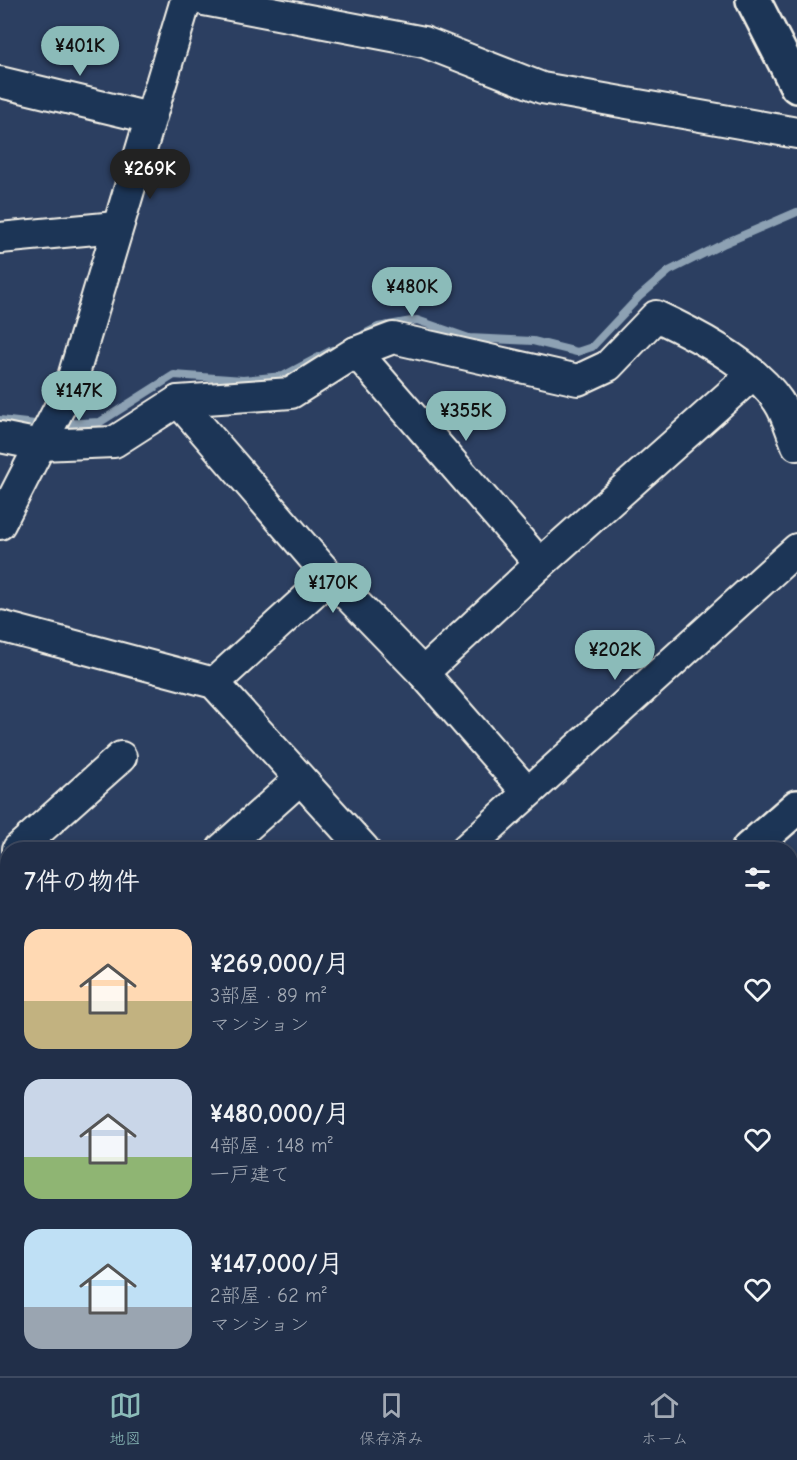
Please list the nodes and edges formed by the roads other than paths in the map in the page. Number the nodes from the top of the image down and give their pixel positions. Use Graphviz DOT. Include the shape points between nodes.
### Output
graph roads {
  1 [pos="186,0"];
  2 [pos="204,0"];
  3 [pos="753,0"];
  4 [pos="0,82"];
  5 [pos="797,86"];
  6 [pos="150,118"];
  7 [pos="797,133"];
  8 [pos="116,227"];
  9 [pos="0,237"];
  10 [pos="356,352"];
  11 [pos="753,374"];
  12 [pos="178,401"];
  13 [pos="0,436"];
  14 [pos="42,440"];
  15 [pos="797,445"];
  16 [pos="0,524"];
  17 [pos="797,549"];
  18 [pos="540,564"];
  19 [pos="330,577"];
  20 [pos="0,626"];
  21 [pos="423,673"];
  22 [pos="214,683"];
  23 [pos="121,757"];
  24 [pos="300,779"];
  25 [pos="527,792"];
  26 [pos="797,807"];
  27 [pos="26,842"];
  28 [pos="230,842"];
  29 [pos="358,842"];
  30 [pos="473,842"];
  31 [pos="757,842"];
  1 -- 6 [label="street"];
  2 -- 7 [label="street" via="424,42 542,88"];
  3 -- 5 [label="main road"];
  4 -- 6 [label="street"];
  6 -- 8 [label="street"];
  8 -- 9 [label="street"];
  8 -- 14 [label="street" via="70,387"];
  10 -- 11 [label="street" via="393,338 578,380 608,366 656,316 693,334"];
  10 -- 12 [label="street" via="291,393"];
  10 -- 18 [label="street"];
  11 -- 15 [label="street" via="778,401"];
  11 -- 18 [label="street"];
  12 -- 14 [label="street" via="114,442"];
  12 -- 19 [label="street"];
  13 -- 14 [label="street"];
  14 -- 16 [label="street"];
  17 -- 25 [label="street"];
  18 -- 21 [label="street"];
  19 -- 21 [label="street"];
  19 -- 22 [label="street"];
  20 -- 22 [label="street"];
  21 -- 25 [label="street"];
  22 -- 24 [label="street"];
  23 -- 27 [label="street"];
  24 -- 28 [label="street"];
  24 -- 29 [label="street"];
  25 -- 30 [label="street"];
  26 -- 31 [label="main road"];
}
